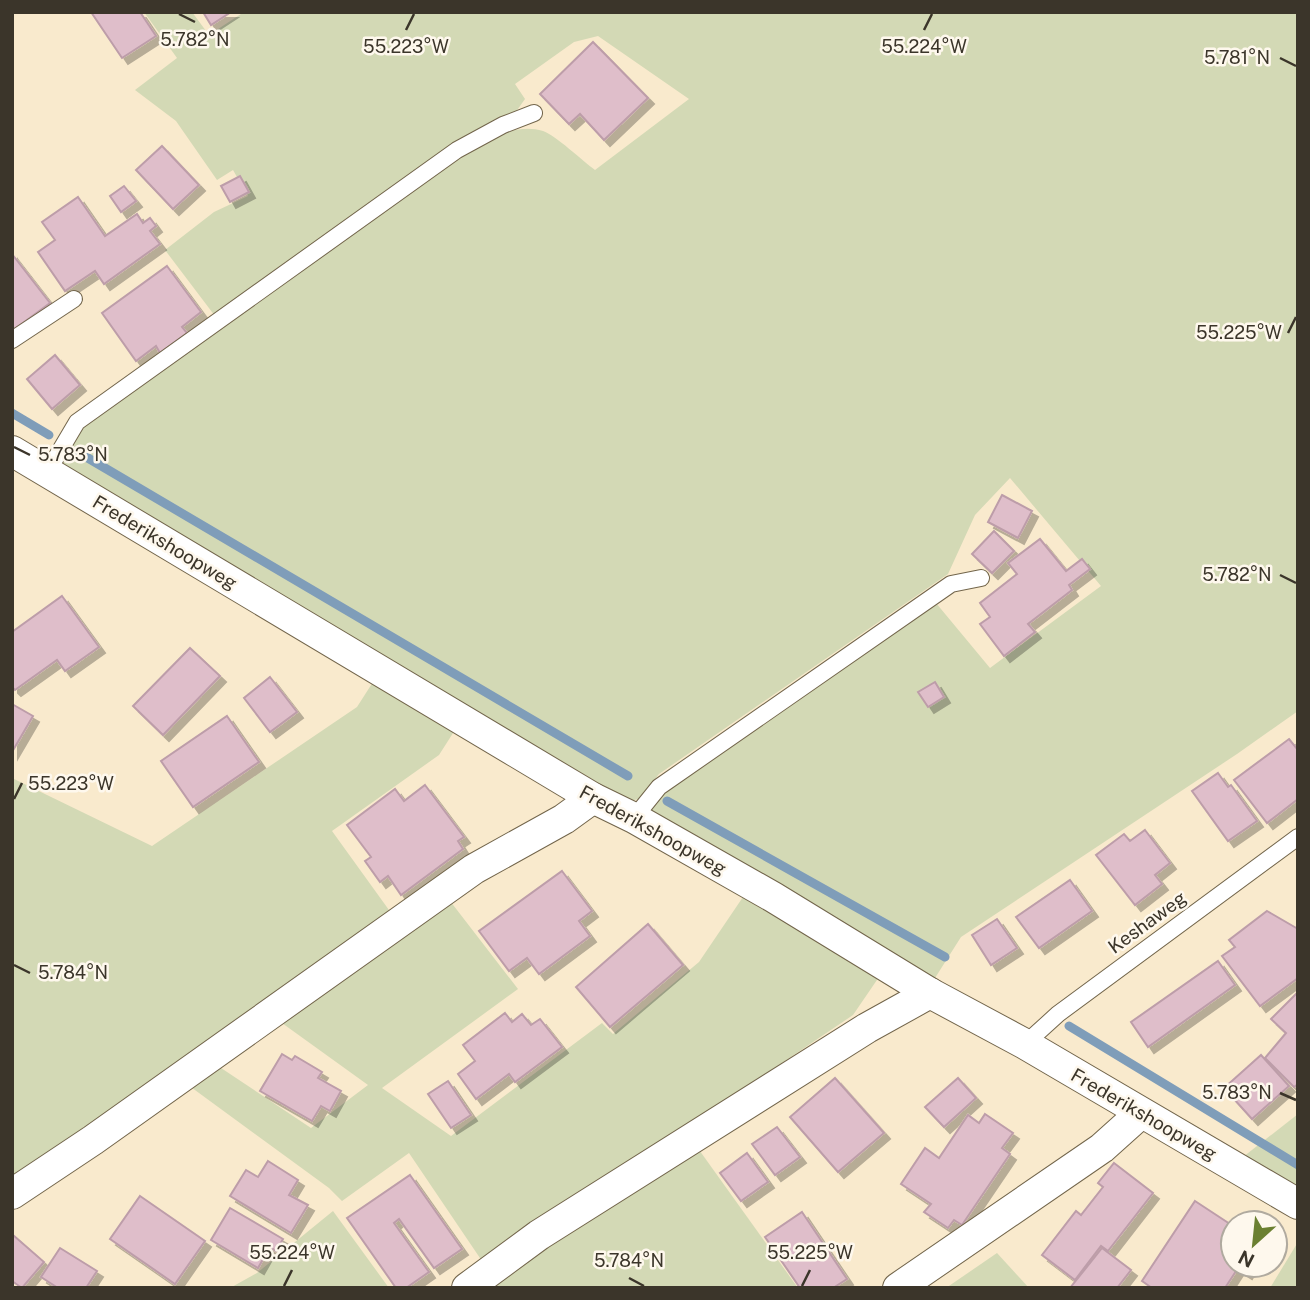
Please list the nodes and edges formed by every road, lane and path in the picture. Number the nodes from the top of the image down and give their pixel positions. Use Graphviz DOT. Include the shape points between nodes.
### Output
graph roads {
  1 [pos="534,113"];
  2 [pos="74,299"];
  3 [pos="12,340"];
  4 [pos="12,451"];
  5 [pos="48,471"];
  6 [pos="981,578"];
  7 [pos="593,798"];
  8 [pos="634,818"];
  9 [pos="1298,837"];
  10 [pos="930,993"];
  11 [pos="1025,1044"];
  12 [pos="1141,1113"];
  13 [pos="12,1194"];
  14 [pos="1298,1204"];
  15 [pos="467,1288"];
  16 [pos="898,1288"];
  1 -- 5 [label="lane" via="457,149 78,422"];
  2 -- 3 [label="lane"];
  4 -- 5 [label="street, Frederikshoopweg"];
  5 -- 7 [label="street, Frederikshoopweg"];
  6 -- 8 [label="lane" via="951,584 659,787"];
  7 -- 8 [label="street, Frederikshoopweg"];
  7 -- 13 [label="street" via="474,869"];
  8 -- 10 [label="street, Frederikshoopweg"];
  9 -- 11 [label="lane, Keshaweg" via="1058,1014"];
  10 -- 11 [label="street, Frederikshoopweg"];
  10 -- 15 [label="street" via="539,1235"];
  11 -- 12 [label="street, Frederikshoopweg"];
  12 -- 14 [label="street, Frederikshoopweg"];
  12 -- 16 [label="street" via="1102,1148"];
}
